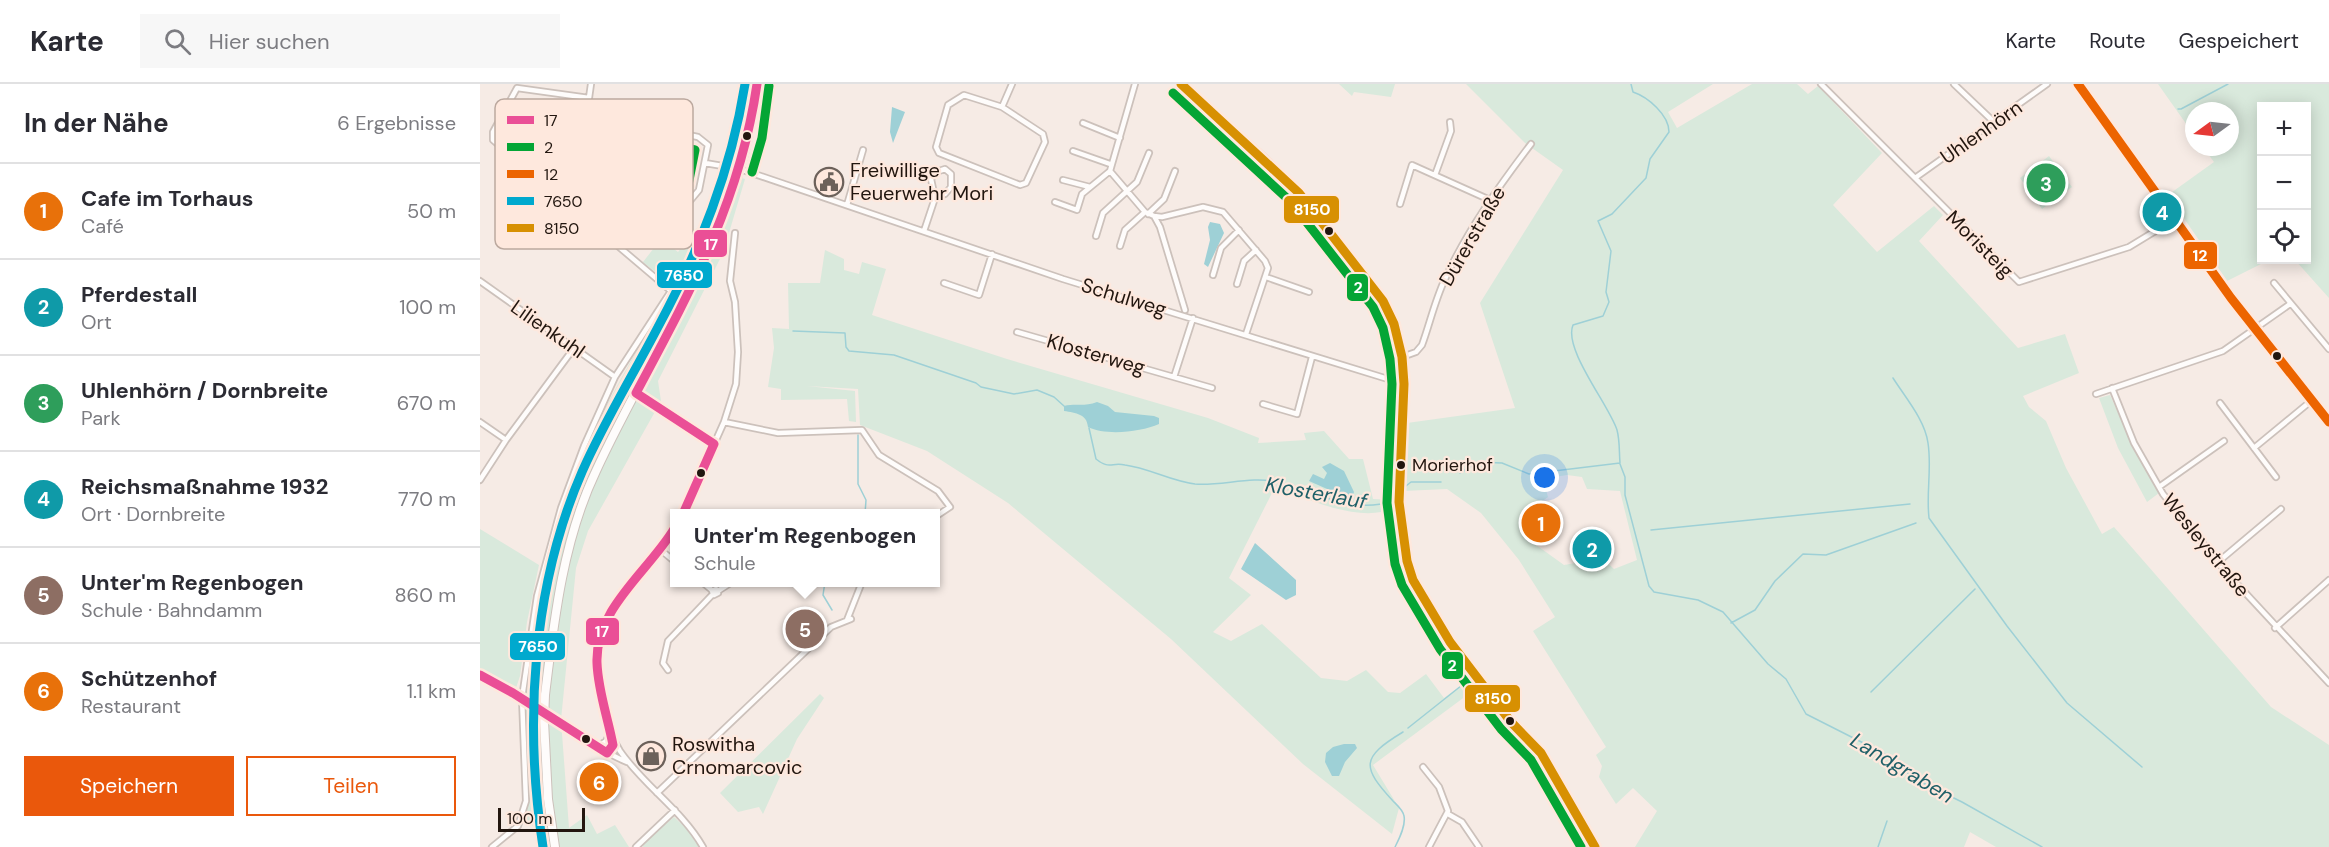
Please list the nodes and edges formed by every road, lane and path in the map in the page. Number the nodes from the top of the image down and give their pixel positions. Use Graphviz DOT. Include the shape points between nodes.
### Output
graph roads {
  1 [pos="549,84"];
  2 [pos="591,84"];
  3 [pos="757,84"];
  4 [pos="1012,84"];
  5 [pos="1135,84"];
  6 [pos="1181,84"];
  7 [pos="1821,84"];
  8 [pos="1954,84"];
  9 [pos="2047,84"];
  10 [pos="2078,84"];
  11 [pos="547,92"];
  12 [pos="511,99"];
  13 [pos="1002,108"];
  14 [pos="1450,122"];
  15 [pos="1083,123"];
  16 [pos="1995,123"];
  17 [pos="693,136"];
  18 [pos="1120,138"];
  19 [pos="1531,144"];
  20 [pos="862,150"];
  21 [pos="1073,151"];
  22 [pos="1149,153"];
  23 [pos="949,158"];
  24 [pos="705,163"];
  25 [pos="1110,164"];
  26 [pos="740,169"];
  27 [pos="945,169"];
  28 [pos="1110,171"];
  29 [pos="1175,171"];
  30 [pos="1435,175"];
  31 [pos="1915,178"];
  32 [pos="1063,180"];
  33 [pos="1090,187"];
  34 [pos="1126,192"];
  35 [pos="693,197"];
  36 [pos="935,198"];
  37 [pos="1490,200"];
  38 [pos="1055,202"];
  39 [pos="1400,204"];
  40 [pos="847,205"];
  41 [pos="1149,214"];
  42 [pos="2175,219"];
  43 [pos="924,231"];
  44 [pos="1239,231"];
  45 [pos="735,233"];
  46 [pos="1096,236"];
  47 [pos="1119,246"];
  48 [pos="621,249"];
  49 [pos="1256,250"];
  50 [pos="992,254"];
  51 [pos="1213,274"];
  52 [pos="1266,277"];
  53 [pos="480,280"];
  54 [pos="944,283"];
  55 [pos="2274,283"];
  56 [pos="1237,284"];
  57 [pos="1309,292"];
  58 [pos="2290,304"];
  59 [pos="1185,310"];
  60 [pos="1193,318"];
  61 [pos="2253,330"];
  62 [pos="1017,332"];
  63 [pos="1245,334"];
  64 [pos="574,348"];
  65 [pos="2329,349"];
  66 [pos="1312,357"];
  67 [pos="1402,357"];
  68 [pos="615,376"];
  69 [pos="1174,377"];
  70 [pos="1404,384"];
  71 [pos="1212,388"];
  72 [pos="2112,388"];
  73 [pos="636,393"];
  74 [pos="2096,394"];
  75 [pos="2312,401"];
  76 [pos="2220,403"];
  77 [pos="1263,404"];
  78 [pos="480,422"];
  79 [pos="724,422"];
  80 [pos="2329,422"];
  81 [pos="506,440"];
  82 [pos="2224,441"];
  83 [pos="714,444"];
  84 [pos="2254,448"];
  85 [pos="2276,477"];
  86 [pos="480,480"];
  87 [pos="2159,487"];
  88 [pos="685,509"];
  89 [pos="2281,509"];
  90 [pos="940,514"];
  91 [pos="670,537"];
  92 [pos="662,551"];
  93 [pos="670,557"];
  94 [pos="2218,562"];
  95 [pos="2329,580"];
  96 [pos="708,587"];
  97 [pos="723,587"];
  98 [pos="860,587"];
  99 [pos="714,592"];
  100 [pos="2275,628"];
  101 [pos="668,670"];
  102 [pos="480,675"];
  103 [pos="2329,683"];
  104 [pos="522,698"];
  105 [pos="611,731"];
  106 [pos="596,748"];
  107 [pos="607,753"];
  108 [pos="629,763"];
  109 [pos="1423,767"];
  110 [pos="657,793"];
  111 [pos="675,810"];
  112 [pos="1448,814"];
  113 [pos="492,847"];
  114 [pos="555,847"];
  115 [pos="636,847"];
  116 [pos="703,847"];
  117 [pos="1429,847"];
  118 [pos="1479,847"];
  119 [pos="1594,847"];
  1 -- 11 [label="street"];
  2 -- 11 [label="street" via="589,98"];
  3 -- 26 [label="main road" via="750,135"];
  4 -- 13 [label="street"];
  5 -- 18 [label="street"];
  6 -- 67 [label="main road" via="1265,159 1328,228 1383,301 1394,324"];
  7 -- 31 [label="street, Moristeig"];
  8 -- 16 [label="street"];
  9 -- 16 [label="street, Uhlenhörn"];
  10 -- 42 [label="street"];
  11 -- 12 [label="street" via="517,88"];
  13 -- 23 [label="street" via="964,95 948,105 936,147"];
  13 -- 23 [label="street" via="1043,134 1045,142 1026,183 1020,185"];
  14 -- 30 [label="street" via="1451,131"];
  15 -- 18 [label="street"];
  16 -- 31 [label="street, Uhlenhörn"];
  17 -- 24 [label="street" via="708,145"];
  18 -- 25 [label="street"];
  19 -- 37 [label="street, Dürerstraße"];
  20 -- 40 [label="street"];
  21 -- 25 [label="street"];
  22 -- 34 [label="street" via="1139,179"];
  23 -- 27 [label="street"];
  24 -- 26 [label="street, Schulweg"];
  24 -- 35 [label="street" via="699,190"];
  25 -- 28 [label="street"];
  26 -- 40 [label="street, Schulweg"];
  26 -- 73 [label="main road" via="702,268"];
  27 -- 36 [label="street" via="931,179"];
  27 -- 36 [label="street" via="951,174 951,187"];
  28 -- 33 [label="street"];
  28 -- 34 [label="street"];
  29 -- 41 [label="street" via="1164,200"];
  30 -- 37 [label="street"];
  30 -- 39 [label="street" via="1409,167"];
  31 -- 42 [label="street, Moristeig" via="2019,282 2129,247"];
  32 -- 33 [label="street"];
  33 -- 38 [label="street" via="1082,194 1077,210"];
  34 -- 41 [label="street"];
  34 -- 46 [label="street" via="1103,213"];
  36 -- 43 [label="street"];
  37 -- 67 [label="street, Dürerstraße" via="1444,280 1422,345"];
  40 -- 43 [label="street, Schulweg"];
  41 -- 44 [label="street" via="1162,217 1203,207 1223,212"];
  41 -- 47 [label="street" via="1125,230"];
  41 -- 59 [label="street" via="1160,227"];
  42 -- 61 [label="street"];
  43 -- 50 [label="street, Schulweg"];
  44 -- 49 [label="street"];
  44 -- 51 [label="street" via="1221,248"];
  45 -- 79 [label="street" via="730,281 735,302 738,366"];
  48 -- 68 [label="street" via="671,291"];
  49 -- 52 [label="street" via="1268,268"];
  49 -- 56 [label="street" via="1244,261"];
  50 -- 54 [label="street" via="979,295"];
  50 -- 60 [label="street, Schulweg"];
  52 -- 57 [label="street"];
  52 -- 63 [label="street"];
  53 -- 64 [label="street, Lilienkuhl"];
  55 -- 58 [label="street"];
  58 -- 61 [label="street"];
  58 -- 65 [label="street"];
  60 -- 63 [label="street, Schulweg"];
  60 -- 69 [label="street"];
  61 -- 72 [label="street" via="2223,351"];
  61 -- 75 [label="street"];
  62 -- 69 [label="street, Klosterweg"];
  63 -- 66 [label="street, Schulweg"];
  64 -- 68 [label="street, Lilienkuhl"];
  64 -- 81 [label="street"];
  66 -- 70 [label="street, Schulweg"];
  66 -- 77 [label="street" via="1297,414"];
  67 -- 70 [label="main road"];
  68 -- 104 [label="street" via="570,478 544,564"];
  69 -- 71 [label="street, Klosterweg"];
  70 -- 119 [label="main road" via="1399,502 1413,580 1470,668 1511,722 1541,753"];
  72 -- 74 [label="street"];
  72 -- 87 [label="street, Wesleystraße" via="2134,443"];
  73 -- 83 [label="street"];
  73 -- 114 [label="main road, bridge" via="595,472 559,592 544,721"];
  75 -- 80 [label="street"];
  75 -- 84 [label="street"];
  76 -- 84 [label="street"];
  78 -- 81 [label="street"];
  79 -- 83 [label="street"];
  79 -- 90 [label="street" via="778,433 862,430 879,455 938,490 950,507"];
  81 -- 86 [label="street"];
  82 -- 87 [label="street"];
  83 -- 88 [label="street"];
  84 -- 85 [label="street"];
  87 -- 94 [label="street, Wesleystraße"];
  89 -- 94 [label="street"];
  91 -- 92 [label="street"];
  92 -- 93 [label="street"];
  92 -- 105 [label="street" via="614,606 599,637 600,689"];
  94 -- 100 [label="street, Wesleystraße"];
  95 -- 100 [label="street"];
  96 -- 99 [label="street"];
  97 -- 99 [label="street"];
  98 -- 110 [label="street" via="849,620 831,627"];
  99 -- 101 [label="street" via="668,641 663,663"];
  100 -- 103 [label="street, Wesleystraße"];
  102 -- 104 [label="street"];
  104 -- 106 [label="street"];
  104 -- 113 [label="street" via="526,801 518,826"];
  105 -- 106 [label="street"];
  105 -- 107 [label="street" via="613,745"];
  105 -- 108 [label="street"];
  106 -- 107 [label="street"];
  107 -- 108 [label="street"];
  108 -- 110 [label="street"];
  109 -- 112 [label="street" via="1444,795"];
  110 -- 111 [label="street"];
  111 -- 115 [label="street"];
  111 -- 116 [label="street"];
  112 -- 117 [label="street"];
  112 -- 118 [label="street" via="1462,822"];
}
